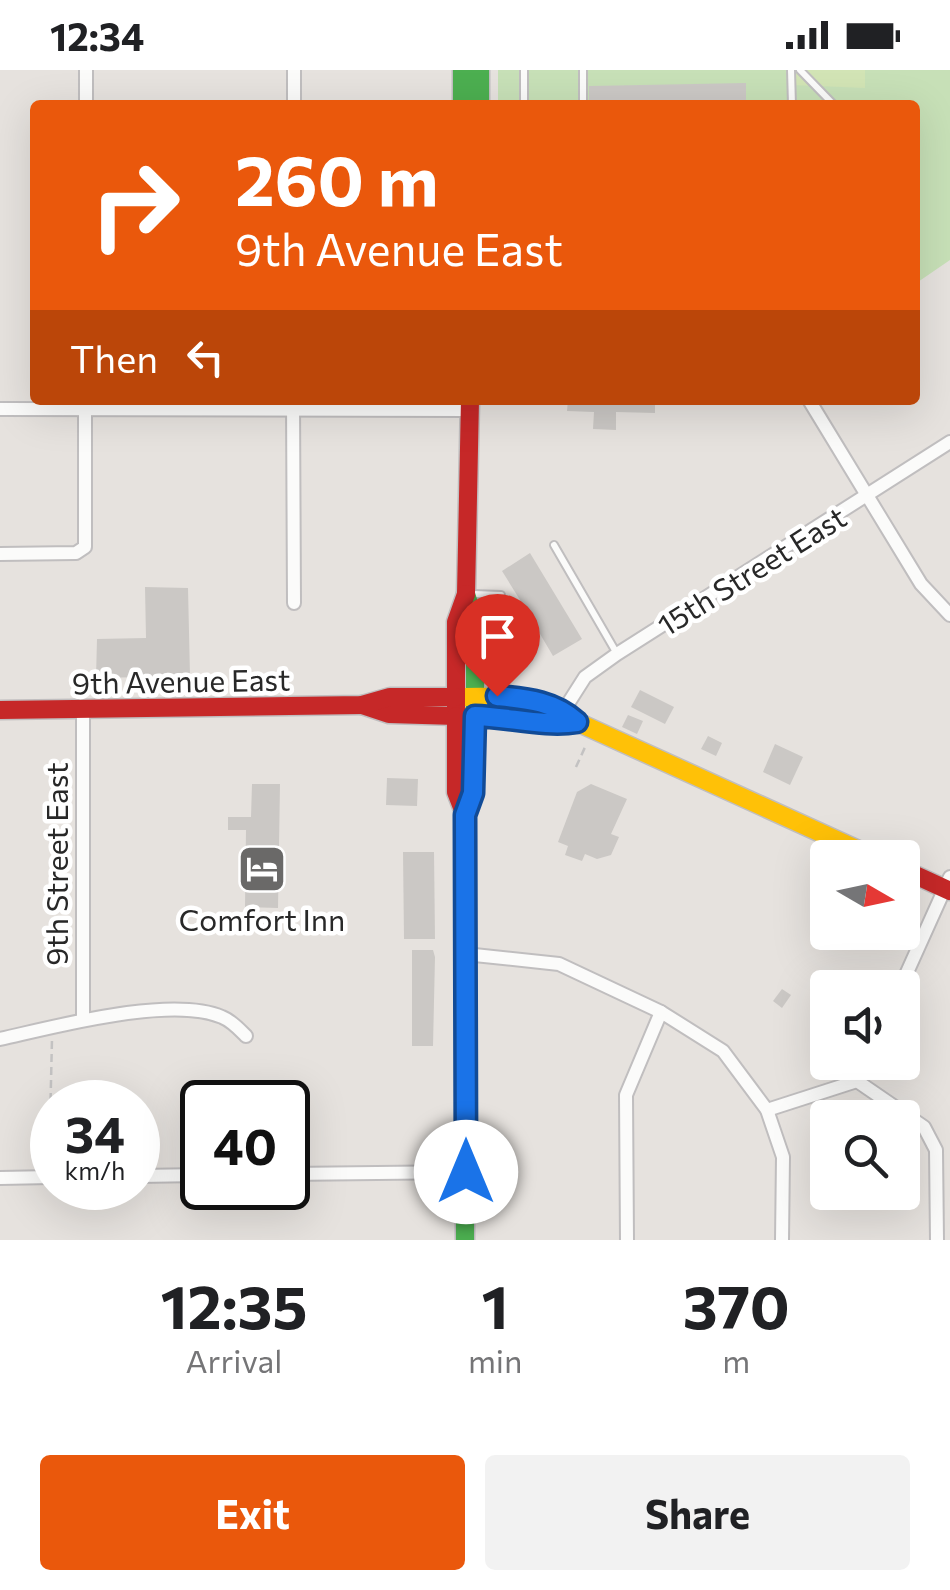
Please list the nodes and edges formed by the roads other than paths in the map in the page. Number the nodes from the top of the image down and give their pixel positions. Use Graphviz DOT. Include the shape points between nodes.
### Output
graph roads {
  1 [pos="86,70"];
  2 [pos="294,70"];
  3 [pos="462,70"];
  4 [pos="480,70"];
  5 [pos="524,70"];
  6 [pos="583,70"];
  7 [pos="792,70"];
  8 [pos="800,70"];
  9 [pos="86,100"];
  10 [pos="294,100"];
  11 [pos="462,100"];
  12 [pos="480,100"];
  13 [pos="524,100"];
  14 [pos="583,100"];
  15 [pos="792,100"];
  16 [pos="828,100"];
  17 [pos="70,405"];
  18 [pos="84,405"];
  19 [pos="293,405"];
  20 [pos="470,405"];
  21 [pos="813,405"];
  22 [pos="0,410"];
  23 [pos="950,442"];
  24 [pos="871,494"];
  25 [pos="554,545"];
  26 [pos="0,554"];
  27 [pos="466,594"];
  28 [pos="501,595"];
  29 [pos="294,603"];
  30 [pos="950,615"];
  31 [pos="617,654"];
  32 [pos="466,697"];
  33 [pos="362,705"];
  34 [pos="82,708"];
  35 [pos="0,710"];
  36 [pos="466,716"];
  37 [pos="578,721"];
  38 [pos="837,840"];
  39 [pos="920,875"];
  40 [pos="948,885"];
  41 [pos="465,954"];
  42 [pos="908,970"];
  43 [pos="661,1012"];
  44 [pos="83,1020"];
  45 [pos="246,1036"];
  46 [pos="0,1039"];
  47 [pos="857,1081"];
  48 [pos="767,1110"];
  49 [pos="466,1172"];
  50 [pos="310,1174"];
  51 [pos="0,1178"];
  52 [pos="30,1178"];
  53 [pos="465,1240"];
  54 [pos="627,1240"];
  55 [pos="782,1240"];
  56 [pos="938,1240"];
  1 -- 9 [label="street"];
  2 -- 10 [label="street"];
  3 -- 11 [label="main road"];
  4 -- 12 [label="main road"];
  5 -- 13 [label="lane"];
  6 -- 14 [label="lane"];
  7 -- 15 [label="lane"];
  8 -- 16 [label="lane"];
  17 -- 22 [label="street"];
  18 -- 26 [label="street" via="85,547 76,554"];
  19 -- 29 [label="street"];
  20 -- 27 [label="main road"];
  21 -- 24 [label="street"];
  23 -- 24 [label="street, 15th Street East"];
  24 -- 30 [label="street" via="921,584"];
  24 -- 31 [label="street, 15th Street East"];
  25 -- 31 [label="lane"];
  27 -- 28 [label="lane"];
  27 -- 32 [label="main road" via="456,622"];
  31 -- 37 [label="street, 15th Street East" via="584,677"];
  32 -- 33 [label="main road, 9th Avenue East" via="390,696"];
  32 -- 36 [label="main road"];
  32 -- 37 [label="main road, 9th Avenue East" via="522,698"];
  33 -- 34 [label="main road, 9th Avenue East"];
  33 -- 36 [label="main road, 9th Avenue East" via="389,714"];
  34 -- 35 [label="main road, 9th Avenue East"];
  34 -- 44 [label="street, 9th Street East"];
  36 -- 37 [label="main road, 9th Avenue East"];
  36 -- 41 [label="main road" via="456,792 465,815"];
  37 -- 38 [label="main road, 9th Avenue East"];
  39 -- 40 [label="main road"];
  40 -- 42 [label="street"];
  41 -- 43 [label="street" via="560,964"];
  41 -- 49 [label="main road"];
  43 -- 48 [label="street" via="723,1051"];
  43 -- 54 [label="street" via="626,1094"];
  44 -- 45 [label="street" via="187,1009 226,1018"];
  44 -- 46 [label="street"];
  47 -- 48 [label="street"];
  47 -- 56 [label="street" via="924,1127 936,1150"];
  48 -- 55 [label="street" via="783,1157"];
  49 -- 50 [label="street"];
  49 -- 53 [label="main road"];
  51 -- 52 [label="street"];
}
